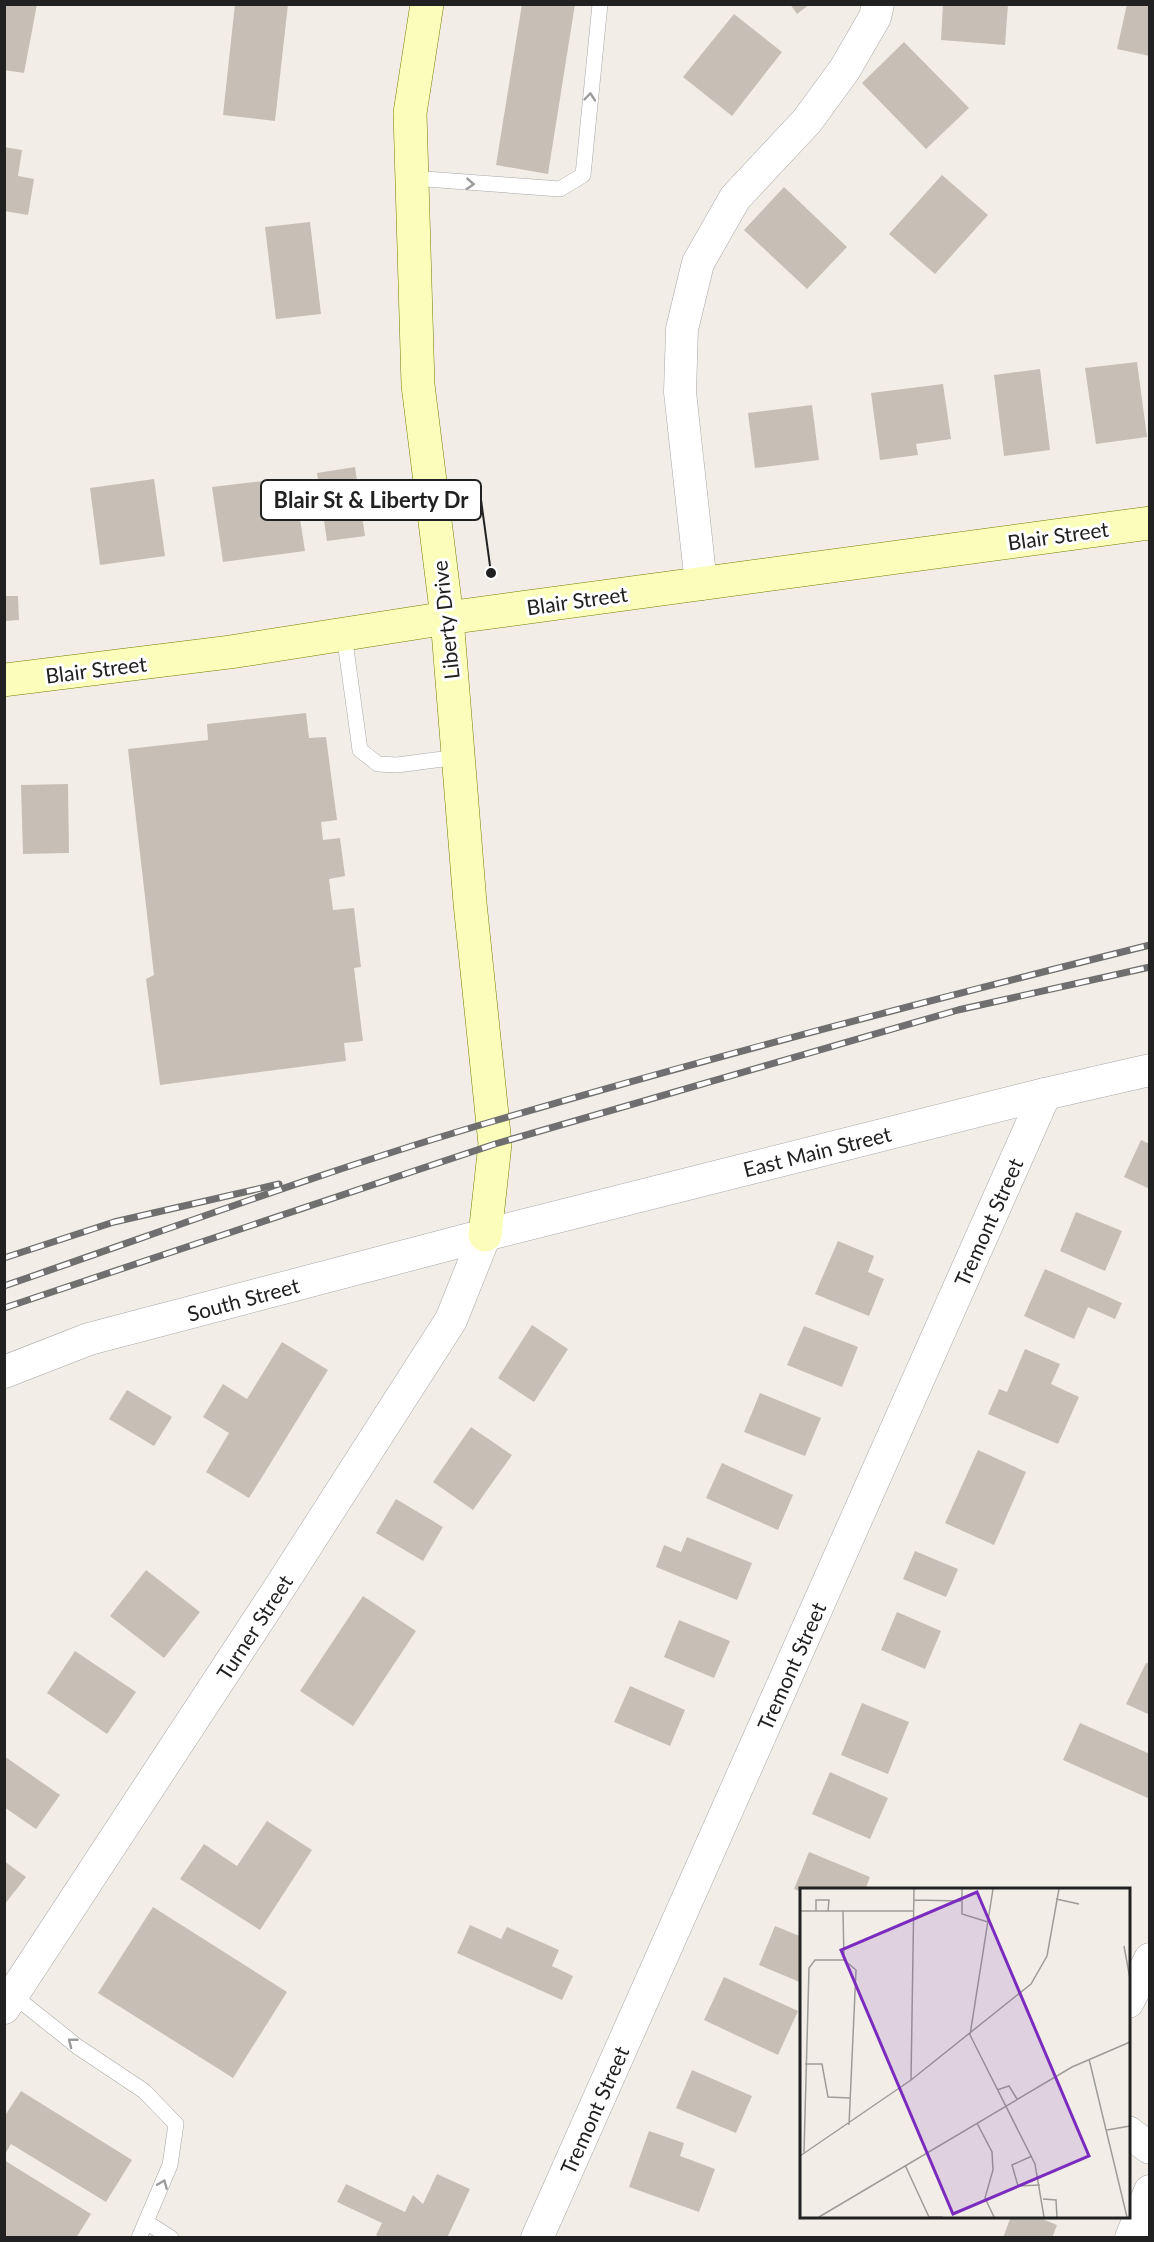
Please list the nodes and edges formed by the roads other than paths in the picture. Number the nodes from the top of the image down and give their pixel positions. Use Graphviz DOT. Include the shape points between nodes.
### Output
graph roads {
  1 [pos="427,4"];
  2 [pos="600,4"];
  3 [pos="878,4"];
  4 [pos="412,178"];
  5 [pos="1149,523"];
  6 [pos="701,584"];
  7 [pos="447,618"];
  8 [pos="344,634"];
  9 [pos="4,680"];
  10 [pos="458,757"];
  11 [pos="1149,1070"];
  12 [pos="1045,1094"];
  13 [pos="485,1235"];
  14 [pos="4,1372"];
  15 [pos="1149,1959"];
  16 [pos="1130,1998"];
  17 [pos="9,2002"];
  18 [pos="1130,2134"];
  19 [pos="1149,2148"];
  20 [pos="1149,2191"];
  21 [pos="146,2222"];
  22 [pos="139,2238"];
  23 [pos="171,2238"];
  24 [pos="537,2238"];
  25 [pos="1131,2238"];
  1 -- 4 [label="street, Liberty Drive" via="410,113"];
  4 -- 2 [label="lane, one-way" via="560,189 583,175"];
  3 -- 6 [label="street" via="845,69 807,121 735,198 698,263 682,329 680,392"];
  4 -- 7 [label="street, Liberty Drive" via="418,385"];
  5 -- 6 [label="street, Blair Street"];
  6 -- 7 [label="street, Blair Street"];
  7 -- 8 [label="street, Blair Street"];
  7 -- 10 [label="street, Liberty Drive"];
  8 -- 9 [label="street, Blair Street"];
  8 -- 10 [label="lane" via="360,750 378,764"];
  10 -- 13 [label="street, Liberty Drive" via="495,1144"];
  11 -- 12 [label="street, East Main Street"];
  12 -- 13 [label="street, East Main Street"];
  12 -- 24 [label="street, Tremont Street"];
  13 -- 14 [label="street, South Street" via="89,1339"];
  13 -- 17 [label="street, Turner Street" via="451,1320"];
  15 -- 16 [label="street"];
  21 -- 17 [label="lane, one-way" via="171,2165 176,2124 144,2091"];
  18 -- 19 [label="street"];
  20 -- 25 [label="street"];
  21 -- 22 [label="lane"];
  21 -- 23 [label="lane"];
}
